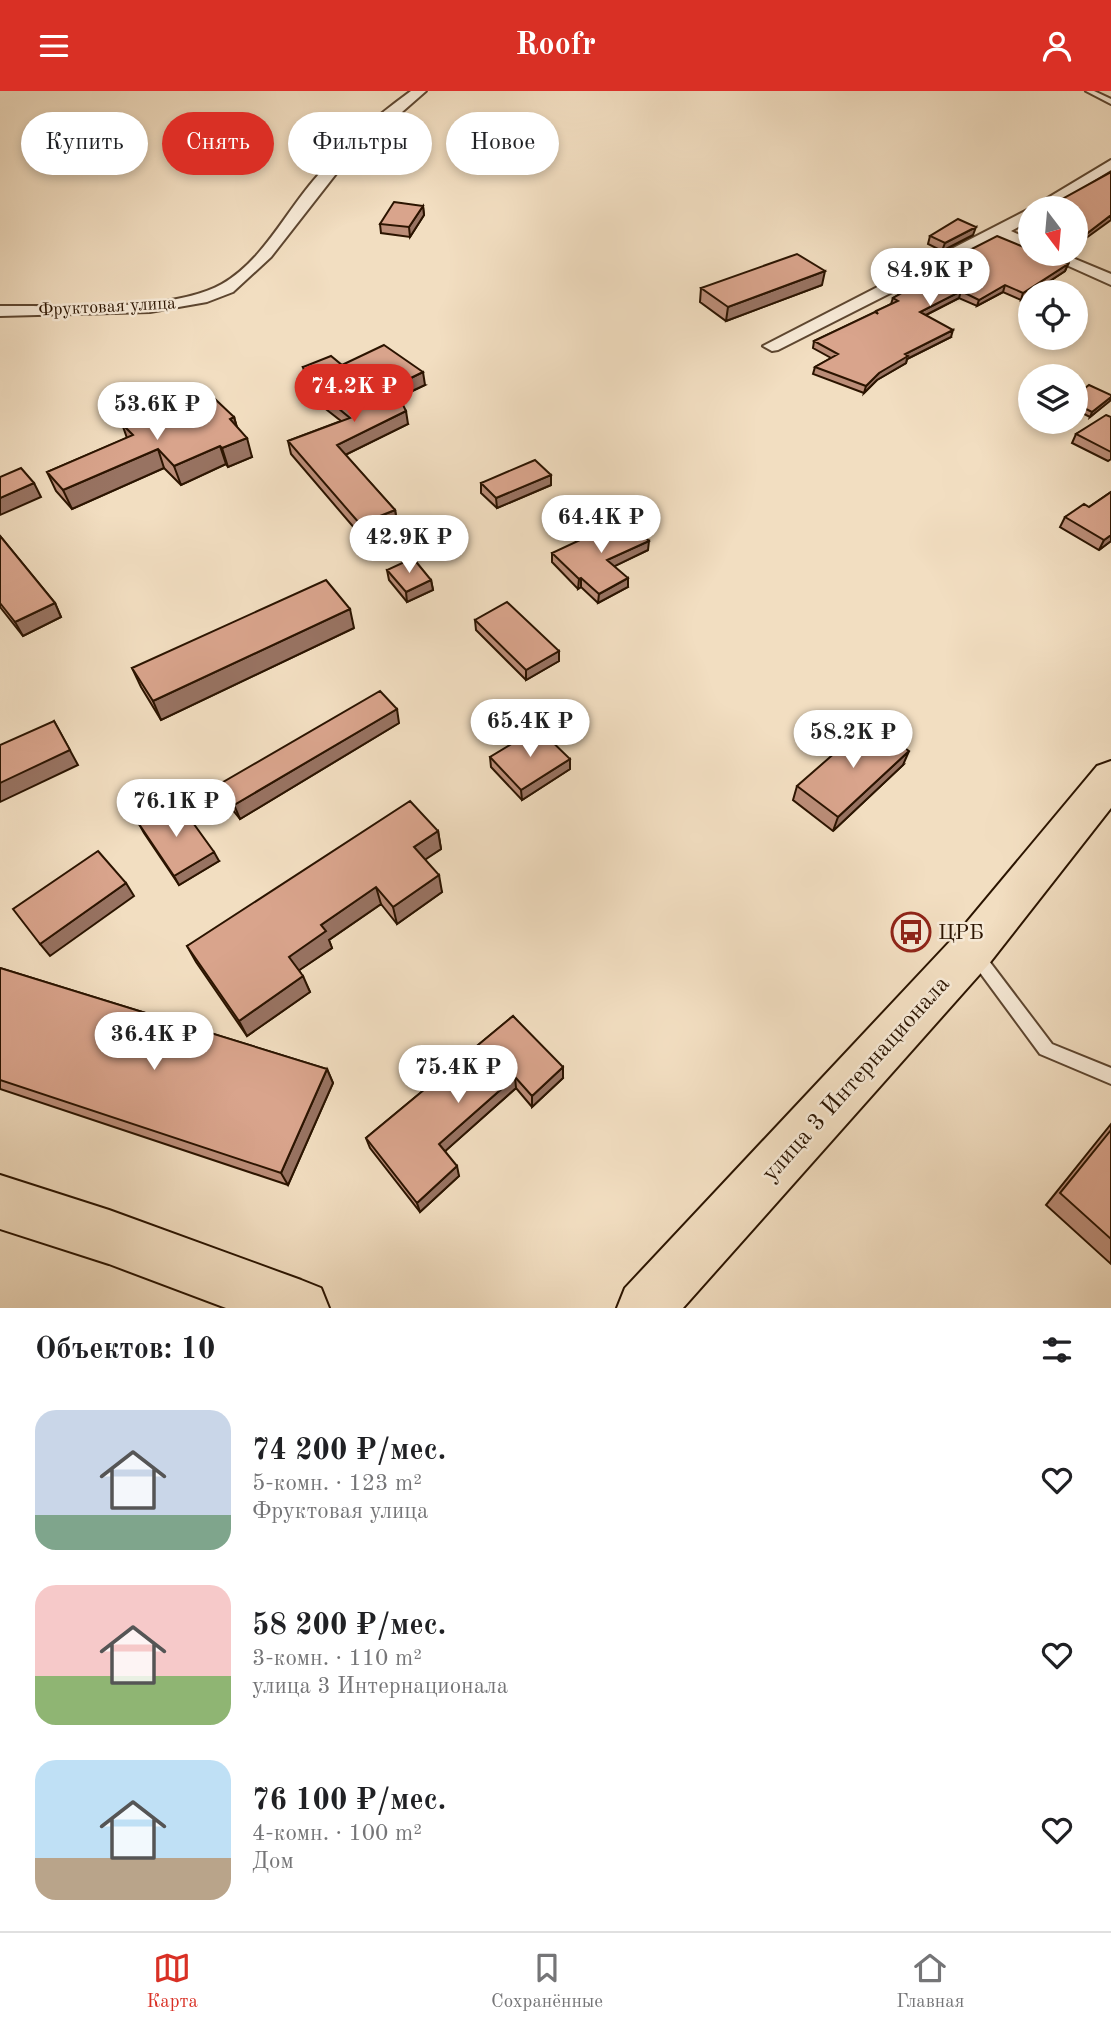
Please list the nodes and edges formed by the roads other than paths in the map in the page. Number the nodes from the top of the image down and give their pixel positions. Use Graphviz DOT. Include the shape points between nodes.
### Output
graph roads {
  1 [pos="420,91"];
  2 [pos="1089,91"];
  3 [pos="1111,102"];
  4 [pos="1111,164"];
  5 [pos="1059,196"];
  6 [pos="1018,221"];
  7 [pos="999,232"];
  8 [pos="1018,240"];
  9 [pos="1078,266"];
  10 [pos="1111,280"];
  11 [pos="0,311"];
  12 [pos="772,346"];
  13 [pos="1111,778"];
  14 [pos="972,950"];
  15 [pos="1111,1076"];
  16 [pos="0,1202"];
  17 [pos="301,1308"];
  18 [pos="645,1308"];
  1 -- 11 [label="street, Фруктовая улица" via="381,118 318,183 255,266 226,289 176,304"];
  2 -- 3 [label="lane"];
  4 -- 5 [label="street"];
  6 -- 7 [label="street"];
  7 -- 8 [label="street"];
  7 -- 12 [label="street"];
  9 -- 10 [label="street"];
  13 -- 14 [label="main road, улица 3 Интернационала"];
  14 -- 15 [label="lane" via="1046,1049"];
  14 -- 18 [label="main road, улица 3 Интернационала"];
  16 -- 17 [label="main road"];
}
